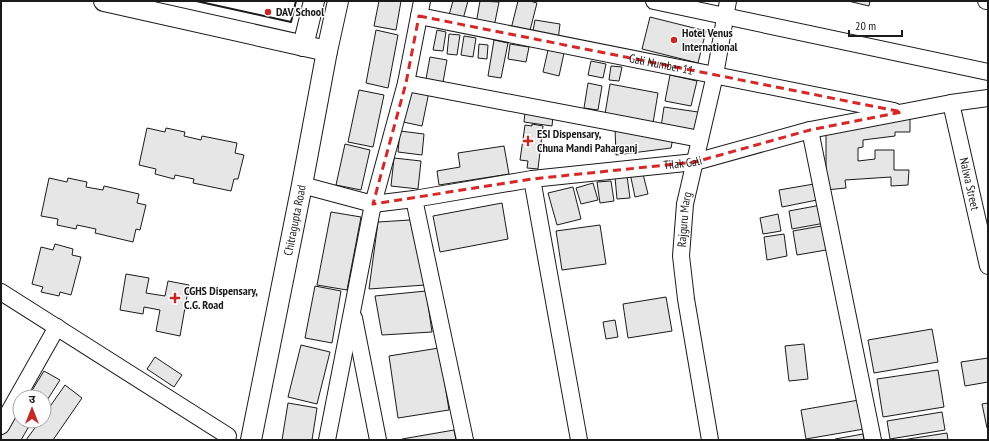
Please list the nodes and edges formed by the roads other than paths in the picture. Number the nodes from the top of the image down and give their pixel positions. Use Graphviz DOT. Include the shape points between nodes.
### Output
graph roads {
  1 [pos="104,1"];
  2 [pos="314,1"];
  3 [pos="338,1"];
  4 [pos="654,1"];
  5 [pos="421,9"];
  6 [pos="727,9"];
  7 [pos="303,46"];
  8 [pos="327,51"];
  9 [pos="988,72"];
  10 [pos="715,75"];
  11 [pos="406,83"];
  12 [pos="988,98"];
  13 [pos="951,103"];
  14 [pos="902,112"];
  15 [pos="810,130"];
  16 [pos="700,139"];
  17 [pos="695,162"];
  18 [pos="532,179"];
  19 [pos="302,185"];
  20 [pos="414,199"];
  21 [pos="373,204"];
  22 [pos="988,266"];
  23 [pos="1,292"];
  24 [pos="352,311"];
  25 [pos="56,327"];
  26 [pos="1,426"];
  27 [pos="228,436"];
  28 [pos="251,440"];
  29 [pos="327,440"];
  30 [pos="378,440"];
  31 [pos="465,440"];
  32 [pos="579,440"];
  33 [pos="710,440"];
  34 [pos="873,440"];
  1 -- 7 [label="street"];
  2 -- 7 [label="street"];
  3 -- 8 [label="street, Chitragupta Road"];
  4 -- 6 [label="street"];
  5 -- 10 [label="street, Gali Number 11"];
  5 -- 11 [label="street"];
  6 -- 9 [label="street"];
  6 -- 10 [label="street, Rajguru Marg"];
  7 -- 8 [label="street"];
  8 -- 19 [label="street, Chitragupta Road"];
  10 -- 14 [label="street, Gali Number 11"];
  10 -- 16 [label="street, Rajguru Marg"];
  11 -- 16 [label="street"];
  11 -- 21 [label="street"];
  12 -- 13 [label="street, Tilak Gali"];
  13 -- 14 [label="street, Tilak Gali"];
  13 -- 22 [label="street, Nalwa Street"];
  14 -- 15 [label="street, Tilak Gali"];
  15 -- 17 [label="street, Tilak Gali"];
  15 -- 34 [label="street"];
  16 -- 17 [label="street, Rajguru Marg"];
  17 -- 18 [label="street, Tilak Gali"];
  17 -- 33 [label="street, Rajguru Marg" via="685,204 681,256"];
  18 -- 20 [label="street, Tilak Gali"];
  18 -- 32 [label="street"];
  19 -- 21 [label="street"];
  19 -- 28 [label="street, Chitragupta Road"];
  20 -- 21 [label="street, Tilak Gali"];
  20 -- 31 [label="street"];
  21 -- 24 [label="street"];
  23 -- 25 [label="street"];
  24 -- 29 [label="street"];
  24 -- 30 [label="street"];
  25 -- 26 [label="street"];
  25 -- 27 [label="street"];
}
